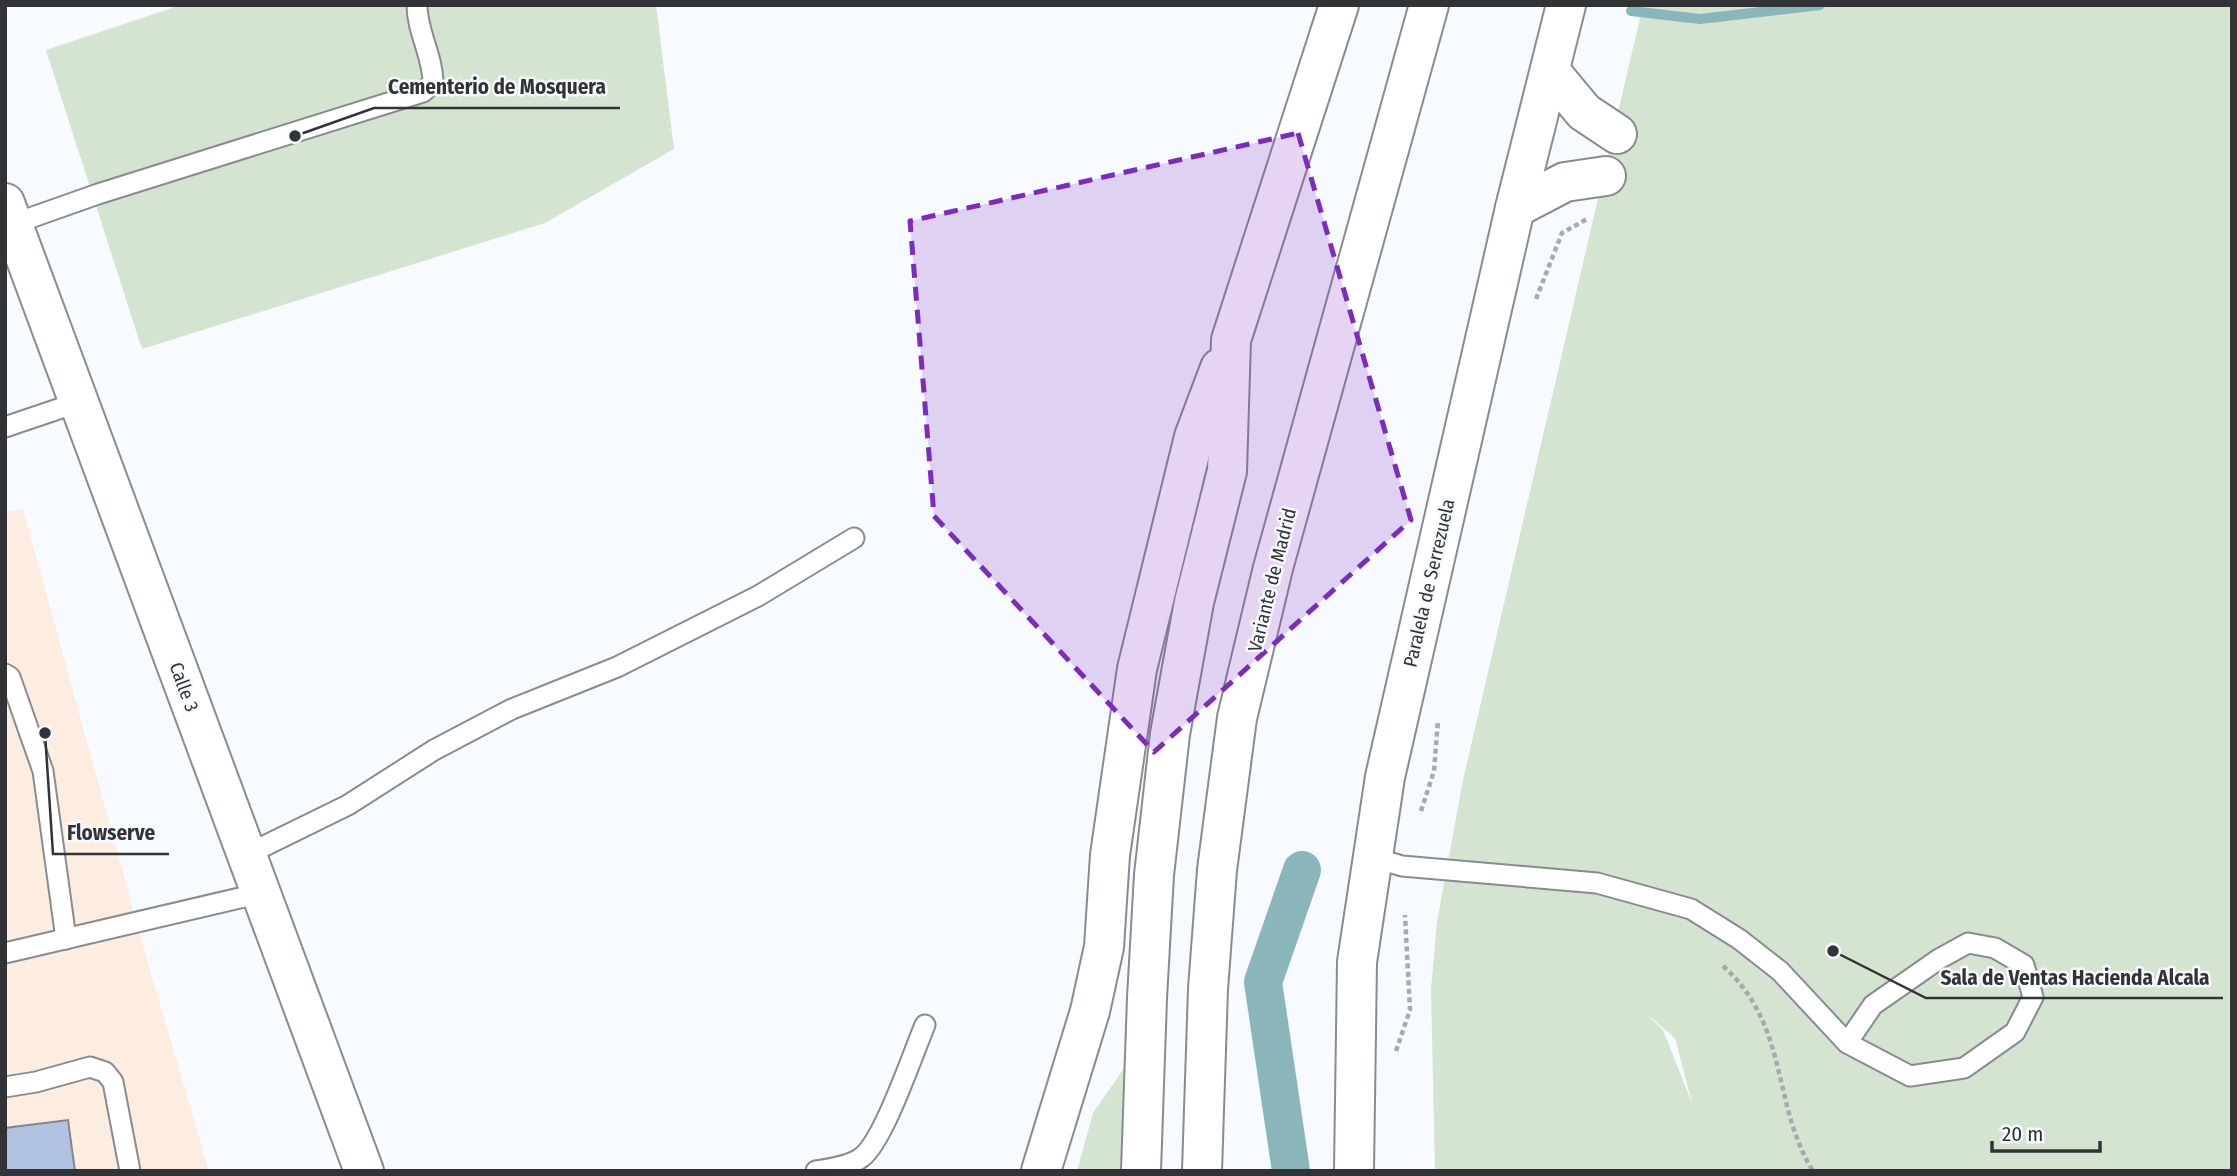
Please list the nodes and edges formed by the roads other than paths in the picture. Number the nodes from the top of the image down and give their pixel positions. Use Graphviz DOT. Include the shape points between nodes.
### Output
graph roads {
  1 [pos="417,5"];
  2 [pos="1339,5"];
  3 [pos="1429,5"];
  4 [pos="1566,5"];
  5 [pos="1550,71"];
  6 [pos="1617,134"];
  7 [pos="1606,176"];
  8 [pos="1515,208"];
  9 [pos="9,214"];
  10 [pos="1231,340"];
  11 [pos="79,402"];
  12 [pos="5,427"];
  13 [pos="854,538"];
  14 [pos="5,674"];
  15 [pos="247,855"];
  16 [pos="1387,862"];
  17 [pos="261,893"];
  18 [pos="66,939"];
  19 [pos="5,953"];
  20 [pos="925,1025"];
  21 [pos="1847,1043"];
  22 [pos="5,1087"];
  23 [pos="1203,1126"];
  24 [pos="130,1171"];
  25 [pos="364,1171"];
  26 [pos="816,1171"];
  27 [pos="1041,1171"];
  28 [pos="1141,1171"];
  29 [pos="1202,1171"];
  30 [pos="1212,1171"];
  31 [pos="1354,1171"];
  1 -- 9 [label="lane" via="433,72 433,83 424,92 98,194"];
  2 -- 10 [label="main road"];
  3 -- 23 [label="main road, Variante de Madrid" via="1273,568 1237,718 1217,870"];
  4 -- 5 [label="main road, Paralela de Serrezuela"];
  5 -- 6 [label="main road" via="1584,112"];
  5 -- 8 [label="main road, Paralela de Serrezuela"];
  7 -- 8 [label="main road" via="1565,182"];
  8 -- 16 [label="main road, Paralela de Serrezuela" via="1385,777"];
  9 -- 11 [label="main road, Calle 3"];
  10 -- 27 [label="main road" via="1194,437 1137,668 1110,855 1104,947 1090,1011"];
  10 -- 28 [label="main road" via="1227,471 1194,602 1154,875"];
  11 -- 12 [label="lane"];
  11 -- 15 [label="main road, Calle 3"];
  13 -- 15 [label="lane" via="758,596 617,667 512,709 434,750 348,805"];
  14 -- 18 [label="lane" via="10,677 43,771"];
  15 -- 17 [label="main road, Calle 3"];
  16 -- 21 [label="lane" via="1598,883 1691,909 1780,971"];
  16 -- 31 [label="main road, Paralela de Serrezuela" via="1357,962"];
  17 -- 18 [label="lane"];
  17 -- 25 [label="main road, Calle 3"];
  18 -- 19 [label="lane"];
  20 -- 26 [label="lane" via="881,1132 869,1149 862,1157"];
  21 -- 21 [label="lane" via="1910,1076 1964,1068 2015,1032 2033,997 2024,965 1995,948 1968,943 1873,1005"];
  22 -- 24 [label="lane" via="90,1067 105,1072 113,1082"];
  23 -- 29 [label="main road, Variante de Madrid"];
  23 -- 30 [label="main road"];
}
